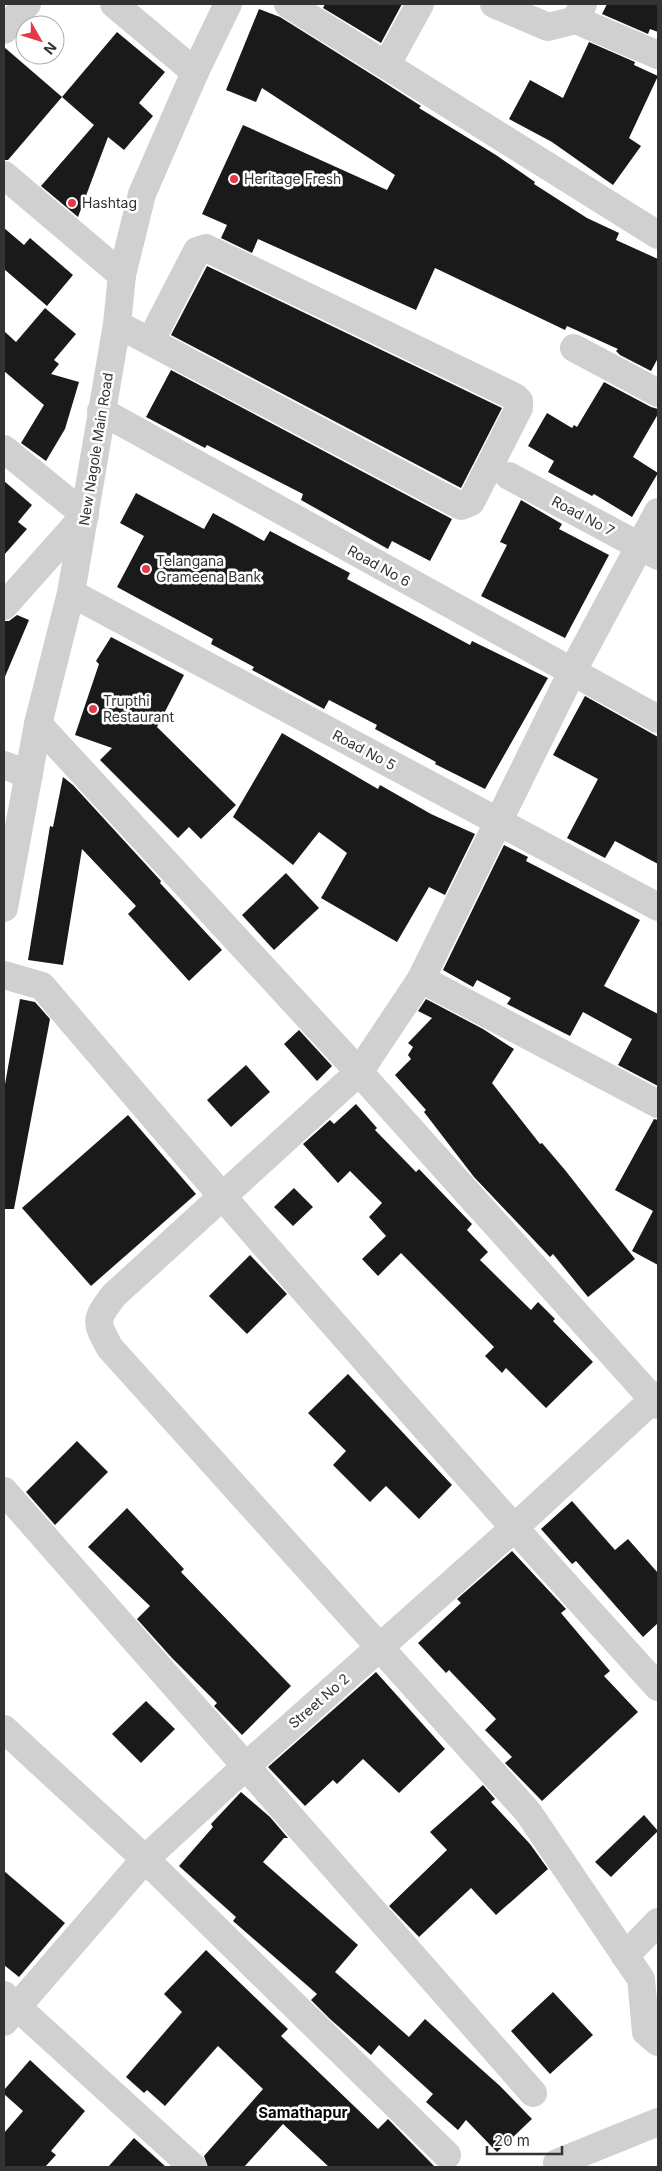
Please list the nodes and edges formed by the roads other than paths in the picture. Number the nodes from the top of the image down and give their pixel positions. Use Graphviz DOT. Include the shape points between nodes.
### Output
graph roads {
  1 [pos="27,4"];
  2 [pos="114,4"];
  3 [pos="228,4"];
  4 [pos="288,4"];
  5 [pos="420,4"];
  6 [pos="494,4"];
  7 [pos="579,12"];
  8 [pos="4,30"];
  9 [pos="658,55"];
  10 [pos="387,64"];
  11 [pos="195,72"];
  12 [pos="4,175"];
  13 [pos="658,235"];
  14 [pos="122,275"];
  15 [pos="117,324"];
  16 [pos="151,340"];
  17 [pos="574,348"];
  18 [pos="658,393"];
  19 [pos="100,411"];
  20 [pos="4,448"];
  21 [pos="509,476"];
  22 [pos="658,512"];
  23 [pos="85,515"];
  24 [pos="648,551"];
  25 [pos="70,593"];
  26 [pos="4,606"];
  27 [pos="572,672"];
  28 [pos="658,720"];
  29 [pos="38,724"];
  30 [pos="4,765"];
  31 [pos="29,775"];
  32 [pos="499,822"];
  33 [pos="4,908"];
  34 [pos="658,908"];
  35 [pos="4,975"];
  36 [pos="421,979"];
  37 [pos="359,1072"];
  38 [pos="658,1104"];
  39 [pos="221,1198"];
  40 [pos="657,1400"];
  41 [pos="4,1491"];
  42 [pos="514,1528"];
  43 [pos="380,1648"];
  44 [pos="658,1687"];
  45 [pos="4,1730"];
  46 [pos="246,1766"];
  47 [pos="145,1859"];
  48 [pos="658,1922"];
  49 [pos="625,1956"];
  50 [pos="8,2008"];
  51 [pos="658,2042"];
  52 [pos="533,2093"];
  53 [pos="658,2122"];
  54 [pos="447,2155"];
  55 [pos="557,2163"];
  56 [pos="193,2167"];
  1 -- 8 [label="street"];
  2 -- 11 [label="street"];
  3 -- 11 [label="street, New Nagole Main Road"];
  4 -- 10 [label="street"];
  5 -- 10 [label="street"];
  6 -- 7 [label="street" via="548,27"];
  7 -- 9 [label="street"];
  10 -- 13 [label="street"];
  11 -- 14 [label="street, New Nagole Main Road" via="142,194"];
  12 -- 14 [label="street"];
  14 -- 15 [label="street, New Nagole Main Road"];
  15 -- 16 [label="street"];
  15 -- 19 [label="street, New Nagole Main Road"];
  16 -- 16 [label="street" via="197,251 206,248 515,397 520,402 519,408 470,502 461,506"];
  17 -- 18 [label="street"];
  19 -- 23 [label="street, New Nagole Main Road"];
  19 -- 27 [label="street, Road No 6"];
  20 -- 23 [label="street"];
  21 -- 24 [label="street, Road No 7"];
  22 -- 24 [label="street"];
  23 -- 25 [label="street, New Nagole Main Road"];
  23 -- 26 [label="street"];
  24 -- 27 [label="street"];
  25 -- 29 [label="street, New Nagole Main Road"];
  25 -- 32 [label="street, Road No 5"];
  27 -- 28 [label="street, Road No 6"];
  27 -- 32 [label="street"];
  29 -- 31 [label="street, New Nagole Main Road"];
  29 -- 37 [label="street"];
  30 -- 31 [label="street"];
  31 -- 33 [label="street, New Nagole Main Road"];
  32 -- 34 [label="street, Road No 5"];
  32 -- 36 [label="street"];
  35 -- 39 [label="street" via="42,986"];
  36 -- 37 [label="street"];
  36 -- 38 [label="street"];
  37 -- 39 [label="street"];
  37 -- 40 [label="street"];
  39 -- 42 [label="street"];
  39 -- 43 [label="street" via="114,1295 99,1315 99,1329 110,1348"];
  40 -- 42 [label="street, Street No 2"];
  41 -- 46 [label="street"];
  42 -- 43 [label="street, Street No 2"];
  42 -- 44 [label="street"];
  43 -- 46 [label="street, Street No 2"];
  43 -- 49 [label="street" via="528,1812"];
  45 -- 47 [label="street"];
  46 -- 47 [label="street, Street No 2"];
  46 -- 52 [label="street"];
  47 -- 50 [label="street, Street No 2"];
  47 -- 54 [label="street"];
  48 -- 49 [label="street"];
  49 -- 51 [label="street" via="641,1979 646,2032"];
  50 -- 56 [label="street"];
  53 -- 55 [label="street"];
}
